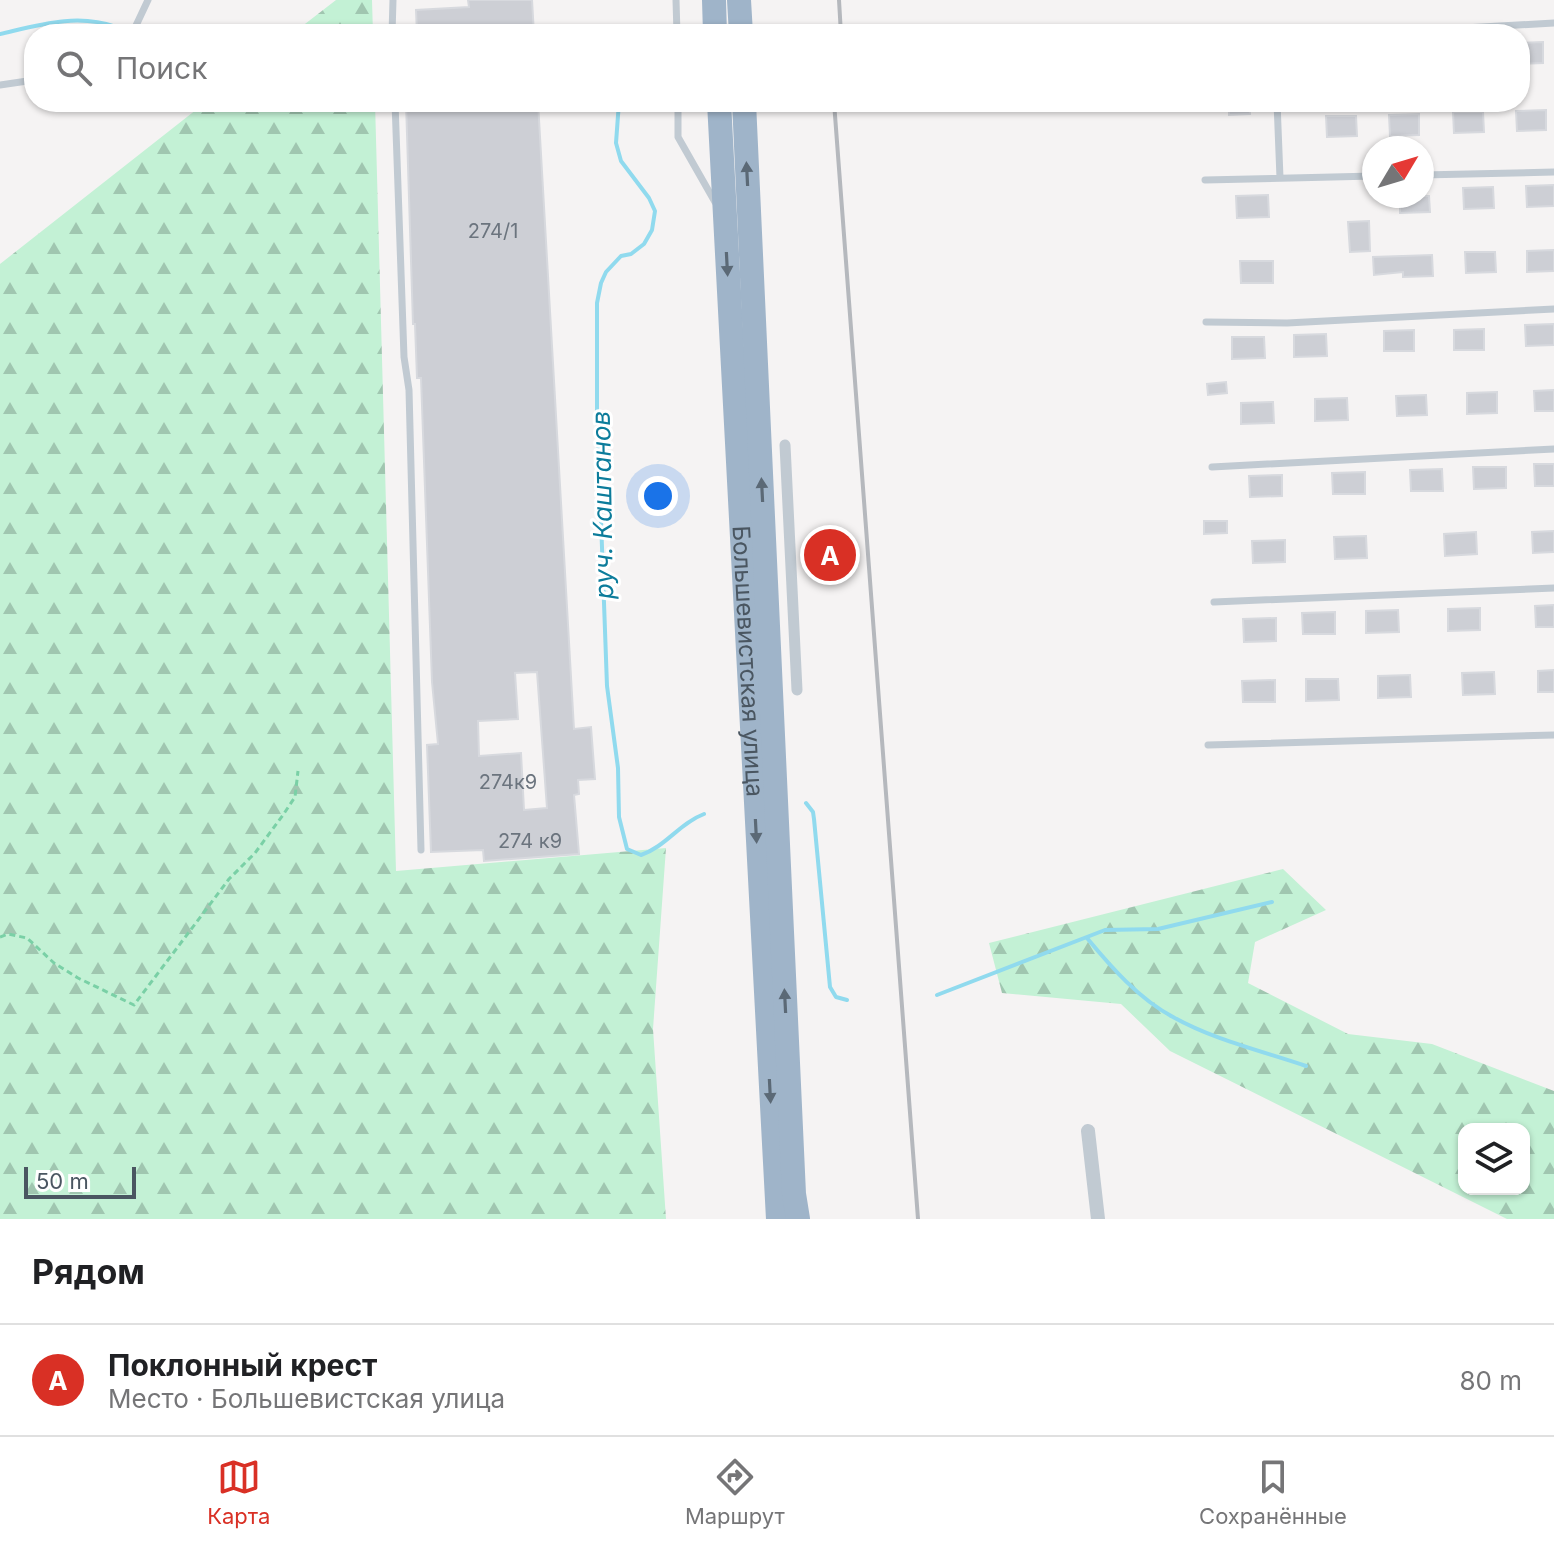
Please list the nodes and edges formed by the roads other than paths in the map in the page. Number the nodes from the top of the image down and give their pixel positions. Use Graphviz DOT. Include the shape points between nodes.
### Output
graph roads {
  1 [pos="148,0"];
  2 [pos="393,0"];
  3 [pos="676,0"];
  4 [pos="714,0"];
  5 [pos="739,0"];
  6 [pos="1554,23"];
  7 [pos="137,24"];
  8 [pos="392,24"];
  9 [pos="677,24"];
  10 [pos="715,24"];
  11 [pos="740,24"];
  12 [pos="1530,24"];
  13 [pos="24,81"];
  14 [pos="0,85"];
  15 [pos="395,112"];
  16 [pos="678,112"];
  17 [pos="720,112"];
  18 [pos="744,112"];
  19 [pos="1277,112"];
  20 [pos="1554,172"];
  21 [pos="1434,175"];
  22 [pos="1362,176"];
  23 [pos="1280,178"];
  24 [pos="1205,180"];
  25 [pos="725,218"];
  26 [pos="1554,309"];
  27 [pos="1206,322"];
  28 [pos="785,445"];
  29 [pos="1554,449"];
  30 [pos="1212,467"];
  31 [pos="1554,588"];
  32 [pos="1214,602"];
  33 [pos="797,690"];
  34 [pos="1554,735"];
  35 [pos="1208,745"];
  36 [pos="421,850"];
  37 [pos="1088,1131"];
  38 [pos="778,1219"];
  39 [pos="798,1219"];
  40 [pos="1098,1219"];
  1 -- 7 [label="lane"];
  2 -- 8 [label="lane"];
  3 -- 9 [label="lane"];
  4 -- 10 [label="highway"];
  5 -- 11 [label="highway"];
  6 -- 12 [label="lane"];
  13 -- 14 [label="lane"];
  15 -- 36 [label="lane"];
  16 -- 25 [label="lane" via="678,137"];
  17 -- 25 [label="highway, Большевистская улица"];
  39 -- 18 [label="highway, Большевистская улица, one-way"];
  19 -- 23 [label="lane"];
  20 -- 21 [label="lane"];
  22 -- 23 [label="lane"];
  23 -- 24 [label="lane"];
  25 -- 38 [label="highway, Большевистская улица, one-way"];
  26 -- 27 [label="lane" via="1287,323"];
  28 -- 33 [label="street"];
  29 -- 30 [label="lane"];
  31 -- 32 [label="lane"];
  34 -- 35 [label="lane"];
  37 -- 40 [label="street"];
}
